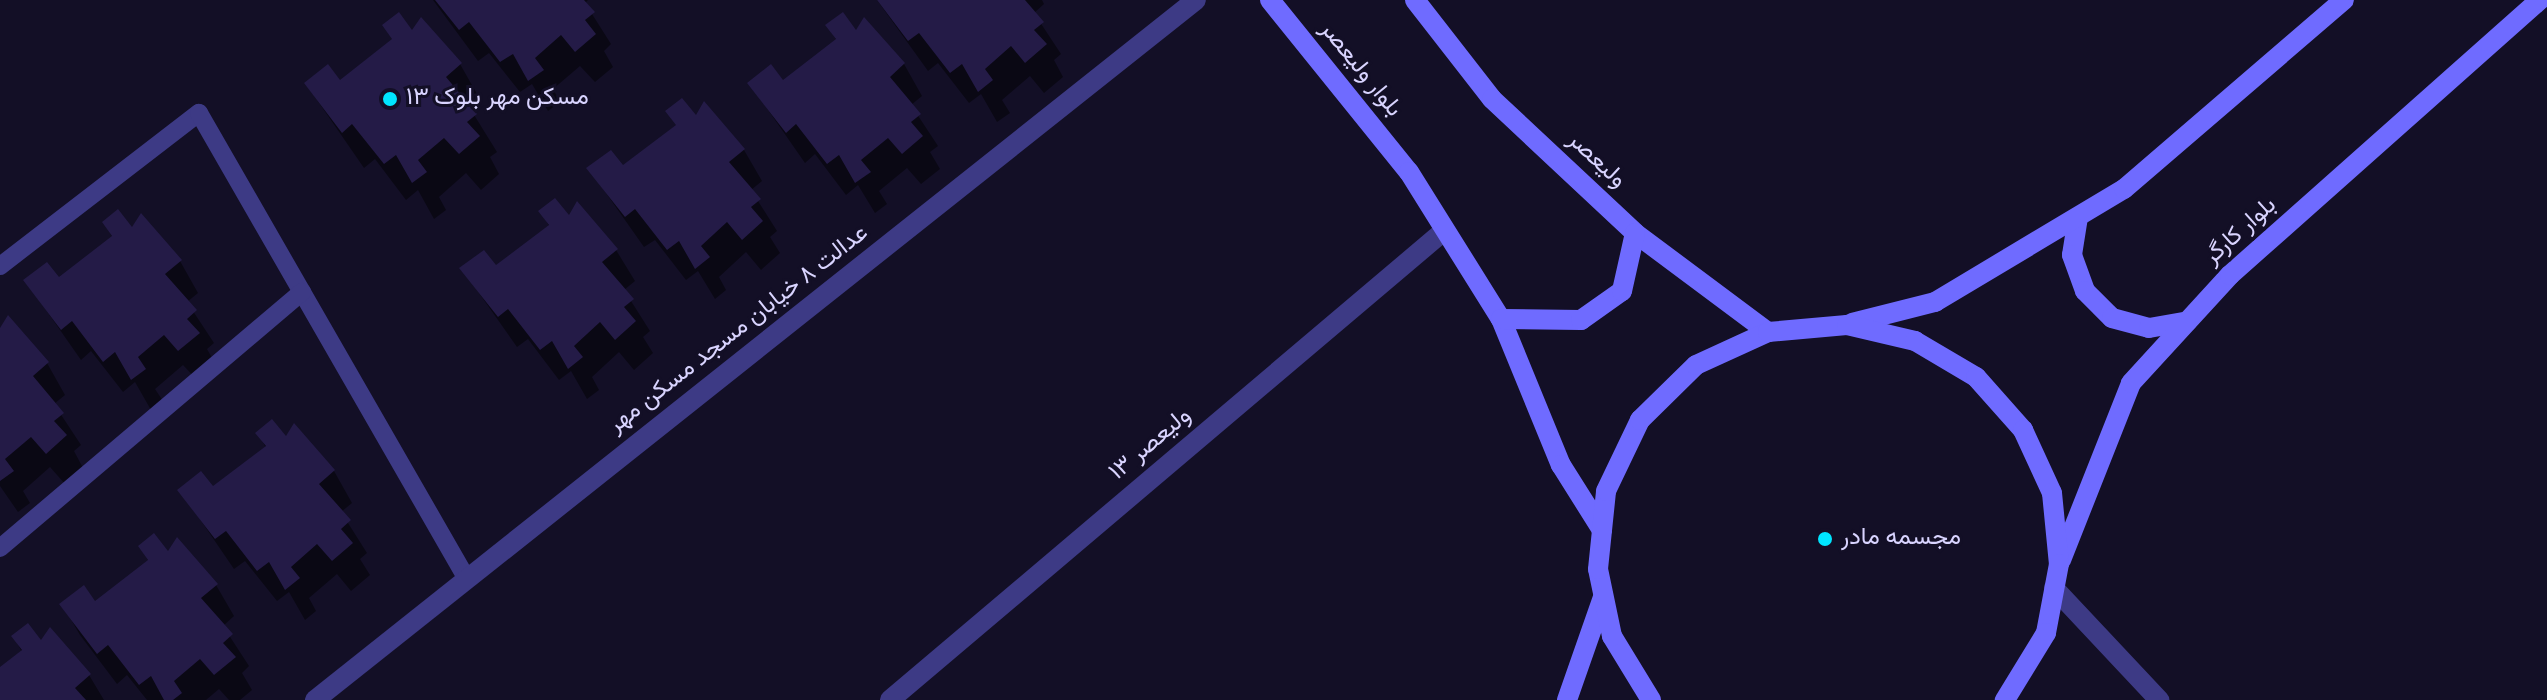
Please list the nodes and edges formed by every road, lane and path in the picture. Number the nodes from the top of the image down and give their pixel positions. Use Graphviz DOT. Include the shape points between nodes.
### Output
graph roads {
  1 [pos="1196,0"];
  2 [pos="1270,0"];
  3 [pos="1415,0"];
  4 [pos="2344,0"];
  5 [pos="2540,0"];
  6 [pos="2078,217"];
  7 [pos="1445,230"];
  8 [pos="1635,233"];
  9 [pos="0,266"];
  10 [pos="302,292"];
  11 [pos="1501,319"];
  12 [pos="2187,321"];
  13 [pos="1847,325"];
  14 [pos="1768,332"];
  15 [pos="1602,530"];
  16 [pos="0,548"];
  17 [pos="2059,564"];
  18 [pos="467,579"];
  19 [pos="2054,588"];
  20 [pos="1603,597"];
  21 [pos="315,700"];
  22 [pos="890,700"];
  23 [pos="1567,700"];
  24 [pos="1651,700"];
  25 [pos="2005,700"];
  26 [pos="2159,700"];
  1 -- 18 [label="street, عدالت ۸ خیابان مسجد مسکن مهر"];
  2 -- 7 [label="main road, بلوار ولیعصر" via="1409,172"];
  3 -- 8 [label="main road, ولیعصر" via="1492,99"];
  4 -- 6 [label="main road" via="2124,189"];
  5 -- 12 [label="main road, بلوار کارگر" via="2230,275"];
  6 -- 12 [label="main road" via="2072,255 2085,291 2112,318 2149,328"];
  6 -- 13 [label="main road" via="1935,302"];
  7 -- 11 [label="main road"];
  7 -- 22 [label="street, ولیعصر ۱۳"];
  8 -- 11 [label="main road" via="1622,291 1581,320"];
  8 -- 14 [label="main road, ولیعصر"];
  9 -- 10 [label="lane" via="199,113"];
  10 -- 16 [label="lane"];
  10 -- 18 [label="lane"];
  11 -- 15 [label="main road" via="1561,465"];
  12 -- 17 [label="main road, بلوار کارگر" via="2131,383"];
  13 -- 14 [label="main road"];
  13 -- 17 [label="main road" via="1915,341 1976,377 2023,430 2052,493"];
  14 -- 15 [label="main road" via="1696,365 1640,420 1606,491"];
  15 -- 20 [label="main road" via="1598,569"];
  17 -- 19 [label="main road"];
  18 -- 21 [label="street, عدالت ۸ خیابان مسجد مسکن مهر"];
  19 -- 25 [label="main road" via="2046,633"];
  19 -- 26 [label="street"];
  20 -- 23 [label="main road"];
  20 -- 24 [label="main road" via="1612,636"];
}
